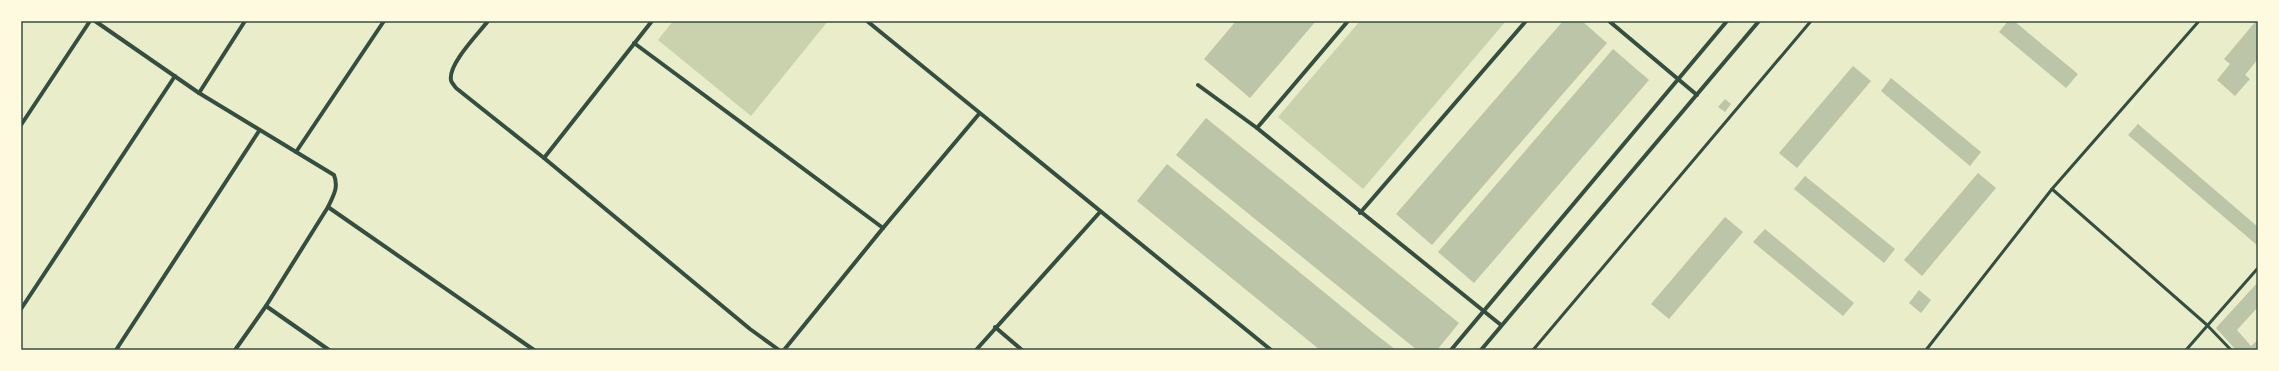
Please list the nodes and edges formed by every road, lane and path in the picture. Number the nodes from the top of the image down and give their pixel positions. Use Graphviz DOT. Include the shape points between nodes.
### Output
graph roads {
  1 [pos="90,21"];
  2 [pos="95,21"];
  3 [pos="246,21"];
  4 [pos="384,21"];
  5 [pos="488,21"];
  6 [pos="652,21"];
  7 [pos="867,21"];
  8 [pos="1348,21"];
  9 [pos="1526,21"];
  10 [pos="1609,21"];
  11 [pos="1727,21"];
  12 [pos="1759,21"];
  13 [pos="1811,21"];
  14 [pos="2199,21"];
  15 [pos="634,43"];
  16 [pos="175,76"];
  17 [pos="1678,79"];
  18 [pos="1198,85"];
  19 [pos="199,93"];
  20 [pos="1697,95"];
  21 [pos="979,114"];
  22 [pos="21,125"];
  23 [pos="1257,128"];
  24 [pos="259,131"];
  25 [pos="296,152"];
  26 [pos="544,158"];
  27 [pos="2052,189"];
  28 [pos="328,207"];
  29 [pos="1100,212"];
  30 [pos="1360,213"];
  31 [pos="883,228"];
  32 [pos="2258,268"];
  33 [pos="266,306"];
  34 [pos="21,309"];
  35 [pos="1484,310"];
  36 [pos="1501,325"];
  37 [pos="2207,326"];
  38 [pos="995,327"];
  39 [pos="116,350"];
  40 [pos="235,350"];
  41 [pos="329,350"];
  42 [pos="534,350"];
  43 [pos="779,350"];
  44 [pos="784,350"];
  45 [pos="976,350"];
  46 [pos="1022,350"];
  47 [pos="1271,350"];
  48 [pos="1451,350"];
  49 [pos="1481,350"];
  50 [pos="1533,350"];
  51 [pos="1926,350"];
  52 [pos="2186,350"];
  53 [pos="2231,350"];
  1 -- 22 [label="street"];
  2 -- 16 [label="street"];
  3 -- 19 [label="street"];
  4 -- 25 [label="street"];
  5 -- 26 [label="street" via="456,62 451,81 456,88"];
  6 -- 15 [label="street"];
  7 -- 21 [label="street"];
  8 -- 23 [label="street"];
  9 -- 30 [label="street"];
  10 -- 17 [label="street"];
  11 -- 17 [label="street"];
  12 -- 20 [label="street"];
  13 -- 50 [label="lane"];
  14 -- 27 [label="lane"];
  15 -- 26 [label="street"];
  15 -- 31 [label="street"];
  16 -- 19 [label="street"];
  16 -- 34 [label="street"];
  17 -- 20 [label="street"];
  17 -- 35 [label="street"];
  18 -- 23 [label="street"];
  19 -- 24 [label="street"];
  20 -- 36 [label="street"];
  21 -- 29 [label="street"];
  21 -- 31 [label="street"];
  23 -- 30 [label="street"];
  24 -- 25 [label="street"];
  24 -- 39 [label="street"];
  25 -- 28 [label="street" via="334,175 336,191"];
  26 -- 43 [label="street"];
  27 -- 37 [label="lane"];
  27 -- 51 [label="lane"];
  28 -- 33 [label="street"];
  28 -- 42 [label="street"];
  29 -- 38 [label="street"];
  29 -- 47 [label="street"];
  30 -- 35 [label="street"];
  31 -- 44 [label="street"];
  32 -- 37 [label="lane"];
  33 -- 40 [label="street"];
  33 -- 41 [label="street"];
  35 -- 36 [label="street"];
  35 -- 48 [label="street"];
  36 -- 49 [label="street"];
  37 -- 52 [label="lane"];
  37 -- 53 [label="lane"];
  38 -- 45 [label="street"];
  38 -- 46 [label="street"];
}
